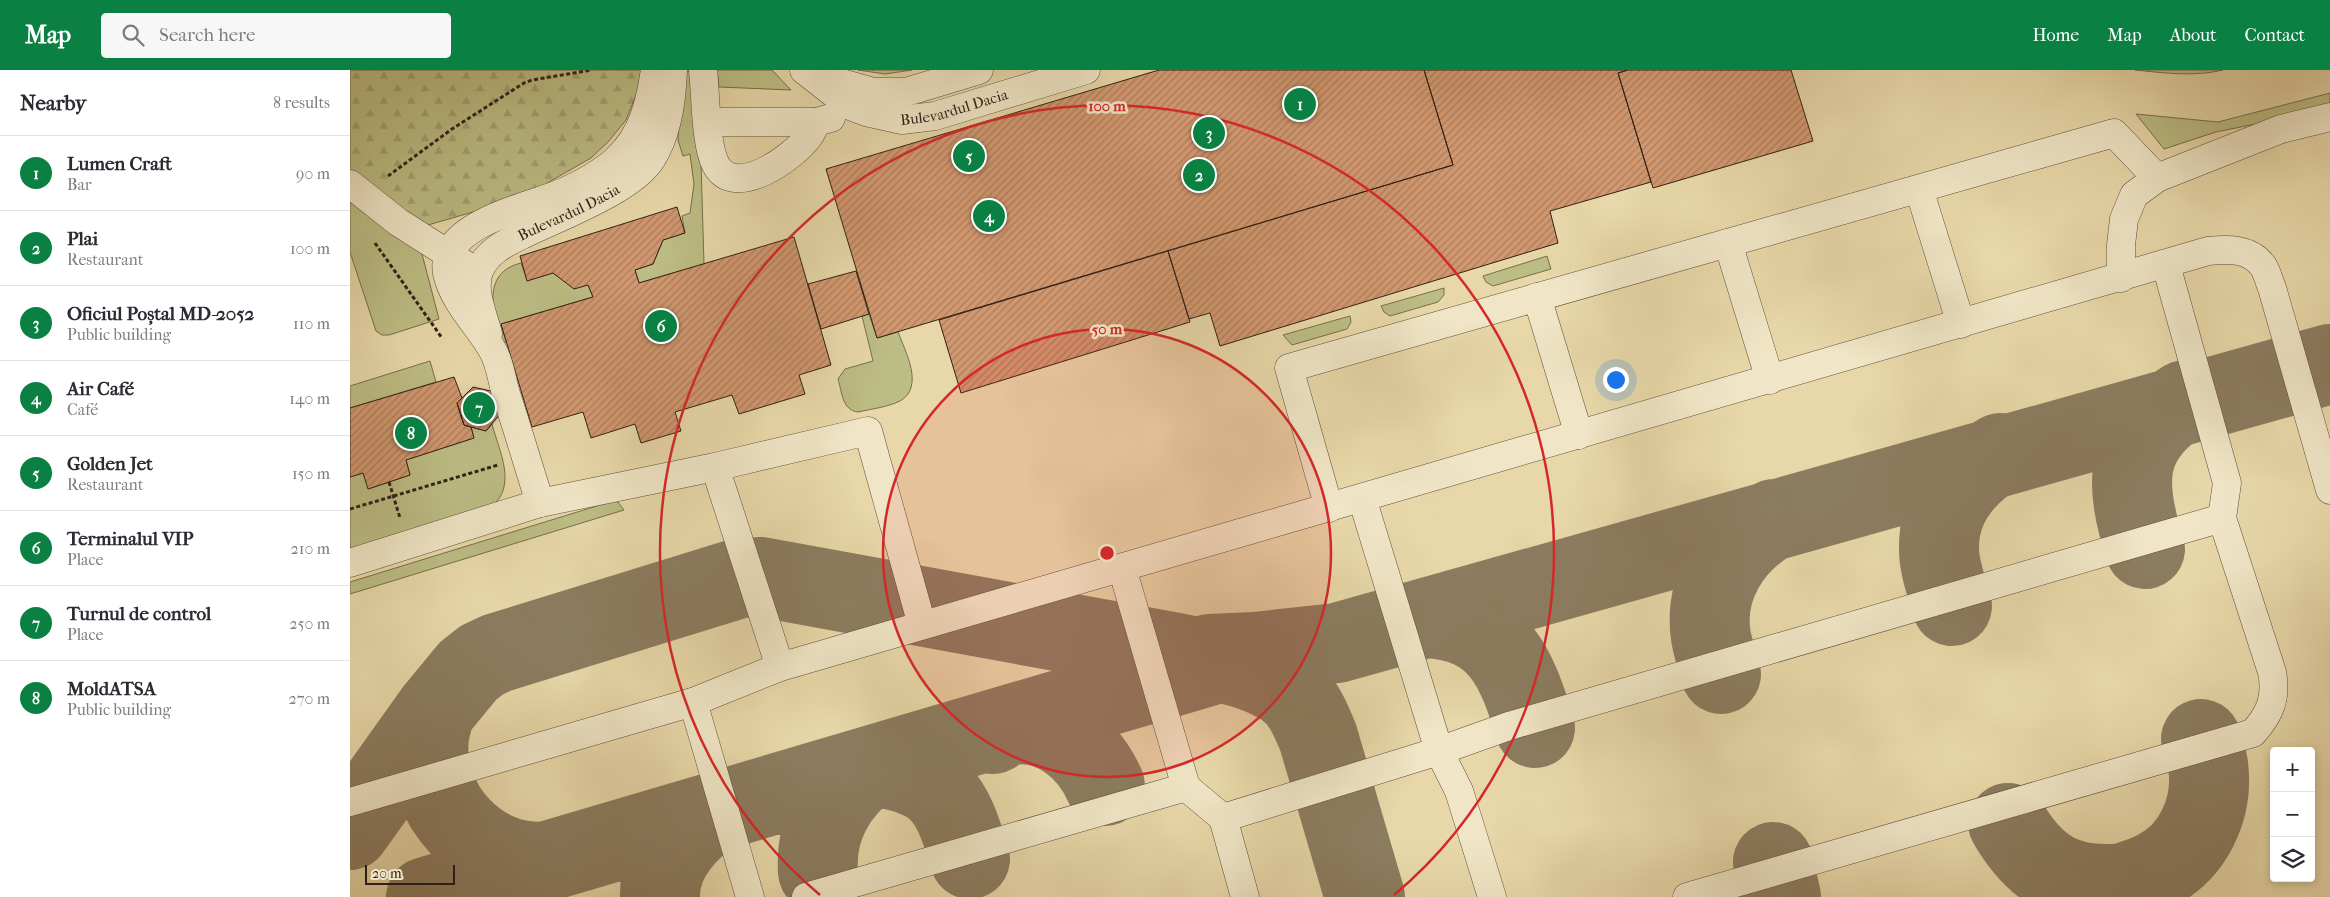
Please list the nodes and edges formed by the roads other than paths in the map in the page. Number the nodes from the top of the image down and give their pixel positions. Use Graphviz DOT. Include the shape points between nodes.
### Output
graph roads {
  1 [pos="655,70"];
  2 [pos="673,70"];
  3 [pos="704,70"];
  4 [pos="979,70"];
  5 [pos="1086,70"];
  6 [pos="805,71"];
  7 [pos="850,106"];
  8 [pos="2330,117"];
  9 [pos="708,122"];
  10 [pos="816,122"];
  11 [pos="2157,178"];
  12 [pos="1918,188"];
  13 [pos="358,190"];
  14 [pos="1728,243"];
  15 [pos="449,256"];
  16 [pos="2166,265"];
  17 [pos="479,272"];
  18 [pos="2121,278"];
  19 [pos="1537,297"];
  20 [pos="1962,324"];
  21 [pos="494,352"];
  22 [pos="1770,380"];
  23 [pos="1579,435"];
  24 [pos="715,468"];
  25 [pos="2330,490"];
  26 [pos="1362,498"];
  27 [pos="540,503"];
  28 [pos="1329,508"];
  29 [pos="2222,518"];
  30 [pos="350,564"];
  31 [pos="1122,568"];
  32 [pos="922,626"];
  33 [pos="780,667"];
  34 [pos="692,702"];
  35 [pos="1439,751"];
  36 [pos="1186,788"];
  37 [pos="350,802"];
  38 [pos="1223,818"];
  39 [pos="750,897"];
  40 [pos="806,897"];
  41 [pos="1244,897"];
  42 [pos="1492,897"];
  43 [pos="1687,897"];
  1 -- 15 [label="lane" via="650,102 638,134 618,158 595,176 561,193 479,224 458,239"];
  2 -- 17 [label="lane, Bulevardul Dacia" via="663,133 652,159 619,188 505,243 488,256"];
  3 -- 9 [label="lane"];
  4 -- 6 [label="lane" via="906,92 874,92"];
  5 -- 7 [label="lane, Bulevardul Dacia" via="935,116 902,120"];
  6 -- 7 [label="lane, Bulevardul Dacia"];
  7 -- 10 [label="lane" via="835,116"];
  8 -- 11 [label="lane" via="2281,129"];
  9 -- 10 [label="lane"];
  9 -- 10 [label="lane" via="711,155 718,168 727,176 741,179 760,174 790,155 809,136"];
  11 -- 12 [label="lane" via="2114,133"];
  11 -- 18 [label="lane" via="2134,195 2124,218"];
  12 -- 14 [label="lane"];
  12 -- 20 [label="lane"];
  13 -- 15 [label="lane"];
  14 -- 19 [label="lane"];
  14 -- 22 [label="lane"];
  15 -- 17 [label="lane"];
  15 -- 21 [label="lane" via="447,272 458,303"];
  16 -- 18 [label="lane"];
  16 -- 25 [label="lane" via="2228,248 2245,252 2263,265"];
  16 -- 29 [label="lane" via="2227,483"];
  17 -- 21 [label="lane" via="477,293"];
  18 -- 20 [label="lane"];
  19 -- 23 [label="lane"];
  19 -- 28 [label="lane" via="1289,368"];
  20 -- 22 [label="lane"];
  21 -- 27 [label="lane"];
  22 -- 23 [label="lane"];
  23 -- 26 [label="lane"];
  24 -- 27 [label="lane"];
  24 -- 32 [label="lane" via="868,431"];
  24 -- 33 [label="lane"];
  26 -- 28 [label="lane"];
  26 -- 35 [label="lane"];
  27 -- 30 [label="lane"];
  28 -- 31 [label="lane"];
  29 -- 35 [label="lane" via="1509,726"];
  29 -- 43 [label="lane" via="2275,688 2265,720 2252,733"];
  31 -- 32 [label="lane"];
  31 -- 36 [label="lane"];
  32 -- 33 [label="lane"];
  33 -- 34 [label="lane"];
  34 -- 37 [label="lane"];
  34 -- 39 [label="lane"];
  35 -- 38 [label="lane"];
  35 -- 42 [label="lane" via="1459,791"];
  36 -- 38 [label="lane"];
  36 -- 40 [label="lane"];
  38 -- 41 [label="lane"];
}
